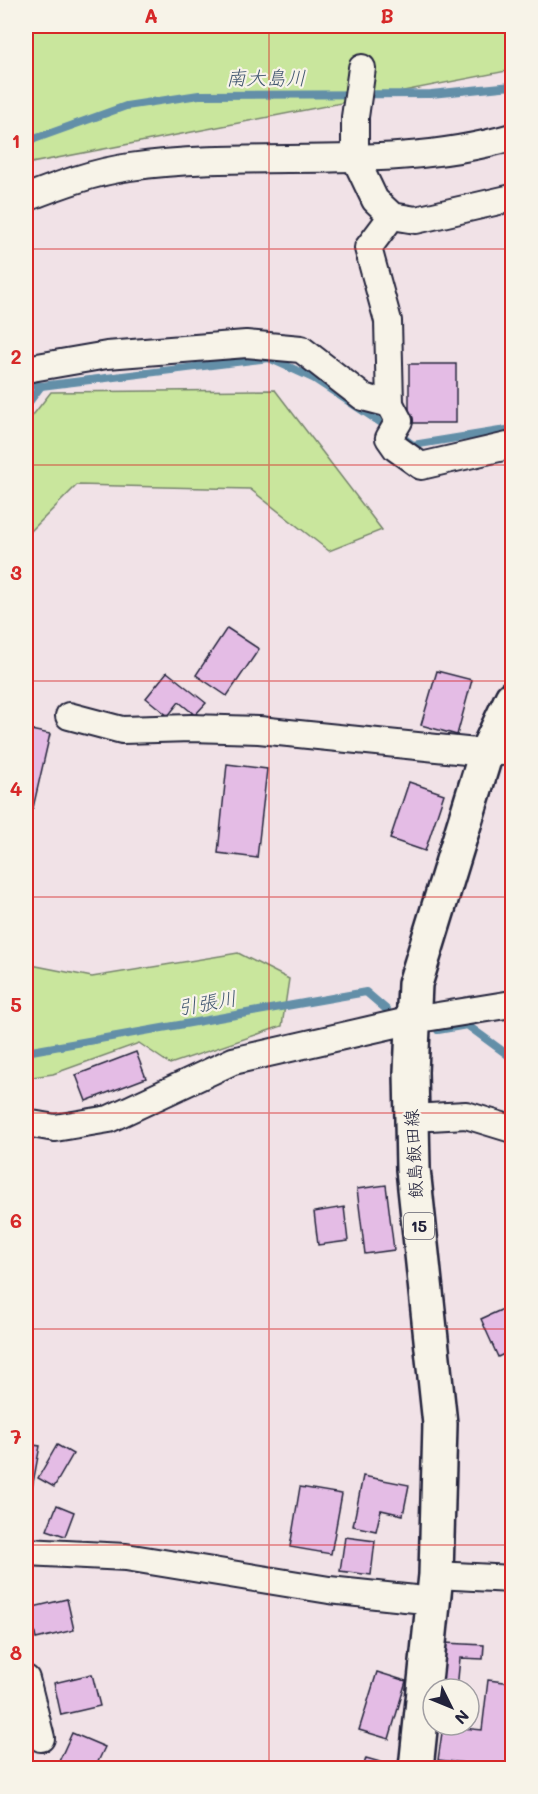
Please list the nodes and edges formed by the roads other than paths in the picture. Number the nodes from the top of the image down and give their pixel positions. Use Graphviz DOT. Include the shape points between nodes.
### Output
graph roads {
  1 [pos="362,68"];
  2 [pos="513,137"];
  3 [pos="355,158"];
  4 [pos="26,198"];
  5 [pos="513,198"];
  6 [pos="392,216"];
  7 [pos="26,369"];
  8 [pos="392,421"];
  9 [pos="513,445"];
  10 [pos="513,698"];
  11 [pos="69,716"];
  12 [pos="499,752"];
  13 [pos="513,1004"];
  14 [pos="413,1020"];
  15 [pos="411,1118"];
  16 [pos="26,1124"];
  17 [pos="513,1129"];
  18 [pos="26,1552"];
  19 [pos="513,1580"];
  20 [pos="435,1588"];
  21 [pos="26,1678"];
  22 [pos="41,1738"];
  23 [pos="416,1768"];
  1 -- 3 [label="street" via="355,117"];
  2 -- 3 [label="street" via="430,155"];
  3 -- 4 [label="street" via="130,167 90,175"];
  3 -- 6 [label="street" via="375,200"];
  5 -- 6 [label="street" via="416,220"];
  6 -- 8 [label="street" via="368,248 388,321"];
  7 -- 8 [label="street" via="107,355 246,344 301,349"];
  8 -- 9 [label="street" via="396,448 421,466"];
  10 -- 12 [label="main road, 飯島飯田線 / 15"];
  11 -- 12 [label="street" via="123,730 259,730"];
  12 -- 14 [label="main road, 飯島飯田線 / 15" via="415,984"];
  13 -- 14 [label="street"];
  14 -- 15 [label="main road, 飯島飯田線 / 15"];
  14 -- 16 [label="street" via="232,1061 109,1119 55,1128"];
  15 -- 17 [label="street" via="466,1115"];
  15 -- 20 [label="main road, 飯島飯田線 / 15" via="440,1424"];
  18 -- 20 [label="street" via="126,1557 329,1590"];
  19 -- 20 [label="street"];
  20 -- 23 [label="main road, 飯島飯田線 / 15"];
  21 -- 22 [label="street"];
}
